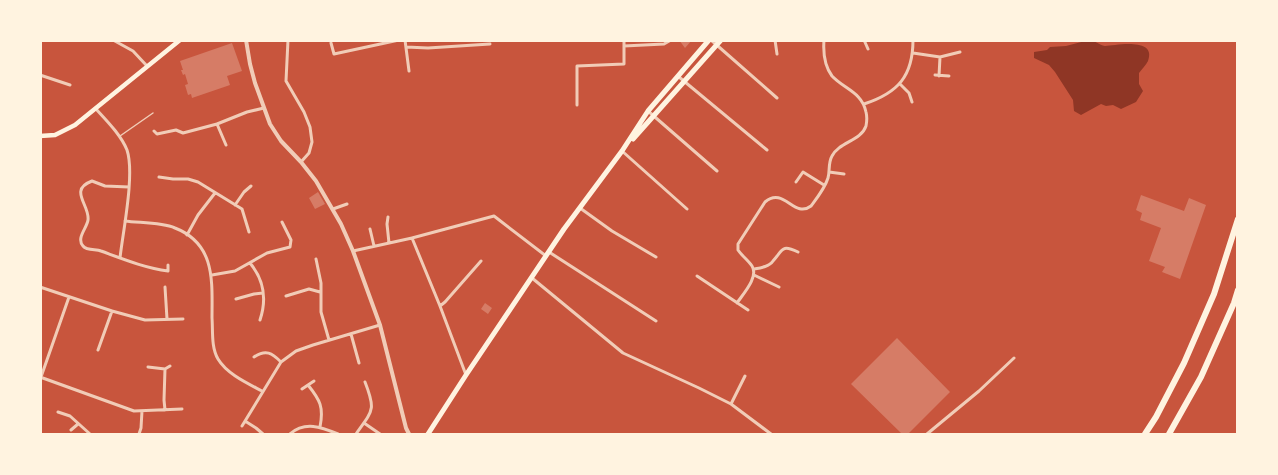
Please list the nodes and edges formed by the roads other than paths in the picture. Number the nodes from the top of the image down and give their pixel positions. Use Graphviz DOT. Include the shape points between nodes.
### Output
graph roads {
  1 [pos="113,40"];
  2 [pos="180,40"];
  3 [pos="246,40"];
  4 [pos="288,40"];
  5 [pos="399,40"];
  6 [pos="405,40"];
  7 [pos="624,40"];
  8 [pos="671,40"];
  9 [pos="710,40"];
  10 [pos="775,40"];
  11 [pos="824,40"];
  12 [pos="864,40"];
  13 [pos="913,40"];
  14 [pos="331,43"];
  15 [pos="718,43"];
  16 [pos="490,44"];
  17 [pos="624,46"];
  18 [pos="406,47"];
  19 [pos="868,49"];
  20 [pos="960,52"];
  21 [pos="913,53"];
  22 [pos="777,54"];
  23 [pos="940,57"];
  24 [pos="147,67"];
  25 [pos="409,71"];
  26 [pos="40,75"];
  27 [pos="678,76"];
  28 [pos="949,76"];
  29 [pos="684,81"];
  30 [pos="900,84"];
  31 [pos="70,85"];
  32 [pos="777,98"];
  33 [pos="912,102"];
  34 [pos="864,104"];
  35 [pos="577,105"];
  36 [pos="264,108"];
  37 [pos="96,109"];
  38 [pos="648,111"];
  39 [pos="153,113"];
  40 [pos="654,117"];
  41 [pos="217,124"];
  42 [pos="154,131"];
  43 [pos="40,136"];
  44 [pos="119,137"];
  45 [pos="226,145"];
  46 [pos="767,150"];
  47 [pos="621,151"];
  48 [pos="301,162"];
  49 [pos="717,171"];
  50 [pos="829,172"];
  51 [pos="844,174"];
  52 [pos="159,177"];
  53 [pos="796,182"];
  54 [pos="250,186"];
  55 [pos="825,186"];
  56 [pos="129,187"];
  57 [pos="215,193"];
  58 [pos="347,204"];
  59 [pos="235,205"];
  60 [pos="580,208"];
  61 [pos="333,209"];
  62 [pos="687,209"];
  63 [pos="388,217"];
  64 [pos="1238,219"];
  65 [pos="125,221"];
  66 [pos="282,222"];
  67 [pos="370,229"];
  68 [pos="249,232"];
  69 [pos="187,235"];
  70 [pos="412,238"];
  71 [pos="389,243"];
  72 [pos="374,246"];
  73 [pos="354,251"];
  74 [pos="798,252"];
  75 [pos="547,254"];
  76 [pos="656,257"];
  77 [pos="120,258"];
  78 [pos="316,259"];
  79 [pos="481,261"];
  80 [pos="250,263"];
  81 [pos="168,265"];
  82 [pos="754,269"];
  83 [pos="212,275"];
  84 [pos="754,275"];
  85 [pos="697,276"];
  86 [pos="532,278"];
  87 [pos="40,287"];
  88 [pos="165,287"];
  89 [pos="778,287"];
  90 [pos="1238,290"];
  91 [pos="320,292"];
  92 [pos="263,293"];
  93 [pos="286,296"];
  94 [pos="69,297"];
  95 [pos="236,299"];
  96 [pos="737,303"];
  97 [pos="440,306"];
  98 [pos="748,310"];
  99 [pos="112,311"];
  100 [pos="167,319"];
  101 [pos="183,319"];
  102 [pos="260,320"];
  103 [pos="656,321"];
  104 [pos="380,325"];
  105 [pos="351,334"];
  106 [pos="329,340"];
  107 [pos="98,350"];
  108 [pos="254,357"];
  109 [pos="1014,358"];
  110 [pos="281,362"];
  111 [pos="359,363"];
  112 [pos="170,366"];
  113 [pos="148,368"];
  114 [pos="165,369"];
  115 [pos="466,375"];
  116 [pos="745,376"];
  117 [pos="41,377"];
  118 [pos="314,381"];
  119 [pos="365,382"];
  120 [pos="308,385"];
  121 [pos="302,389"];
  122 [pos="262,392"];
  123 [pos="731,404"];
  124 [pos="182,409"];
  125 [pos="165,410"];
  126 [pos="142,411"];
  127 [pos="58,412"];
  128 [pos="245,422"];
  129 [pos="364,423"];
  130 [pos="78,424"];
  131 [pos="242,426"];
  132 [pos="320,427"];
  133 [pos="71,430"];
  134 [pos="90,435"];
  135 [pos="139,435"];
  136 [pos="263,435"];
  137 [pos="290,435"];
  138 [pos="338,435"];
  139 [pos="356,435"];
  140 [pos="380,435"];
  141 [pos="409,435"];
  142 [pos="428,435"];
  143 [pos="771,435"];
  144 [pos="927,435"];
  145 [pos="1146,435"];
  146 [pos="1170,435"];
  1 -- 24 [label="street" via="133,51"];
  2 -- 24 [label="main road"];
  3 -- 36 [label="street"];
  4 -- 48 [label="street" via="286,81 304,112 312,142"];
  5 -- 14 [label="street" via="334,54"];
  6 -- 18 [label="street"];
  7 -- 17 [label="street"];
  8 -- 17 [label="street" via="664,44"];
  9 -- 15 [label="street"];
  9 -- 27 [label="main road"];
  10 -- 22 [label="street"];
  11 -- 34 [label="street" via="823,53 831,74"];
  12 -- 19 [label="street"];
  13 -- 21 [label="street"];
  15 -- 29 [label="main road"];
  15 -- 32 [label="street"];
  16 -- 18 [label="street"];
  17 -- 35 [label="street" via="624,64 577,66"];
  18 -- 25 [label="street"];
  20 -- 23 [label="street"];
  21 -- 23 [label="street"];
  21 -- 30 [label="street"];
  23 -- 28 [label="street" via="937,75"];
  24 -- 37 [label="main road"];
  26 -- 31 [label="street"];
  27 -- 29 [label="street"];
  27 -- 38 [label="main road"];
  29 -- 40 [label="main road"];
  29 -- 46 [label="street"];
  30 -- 33 [label="street"];
  30 -- 34 [label="street"];
  34 -- 50 [label="street" via="865,129 834,152"];
  36 -- 41 [label="street"];
  36 -- 48 [label="street" via="275,133"];
  37 -- 43 [label="main road" via="63,132"];
  37 -- 44 [label="street"];
  38 -- 40 [label="street"];
  38 -- 47 [label="main road"];
  39 -- 44 [label="lane"];
  40 -- 47 [label="main road"];
  40 -- 49 [label="street"];
  41 -- 42 [label="street" via="183,133"];
  41 -- 45 [label="street"];
  44 -- 56 [label="street" via="128,152"];
  47 -- 60 [label="main road"];
  47 -- 62 [label="street"];
  48 -- 61 [label="street"];
  50 -- 51 [label="street"];
  50 -- 55 [label="street"];
  52 -- 57 [label="street" via="188,178"];
  53 -- 55 [label="street" via="802,172"];
  54 -- 59 [label="street"];
  55 -- 82 [label="street" via="805,210 779,197 768,200 738,244"];
  56 -- 65 [label="street"];
  56 -- 77 [label="street" via="92,181 84,185 80,197 88,210 83,246"];
  57 -- 59 [label="street"];
  57 -- 69 [label="street"];
  58 -- 61 [label="street"];
  59 -- 68 [label="street" via="242,208"];
  60 -- 75 [label="main road"];
  60 -- 76 [label="street"];
  61 -- 73 [label="street"];
  63 -- 71 [label="street"];
  64 -- 145 [label="highway" via="1214,294"];
  65 -- 69 [label="street" via="174,227"];
  65 -- 77 [label="street"];
  66 -- 80 [label="street" via="291,240 290,247"];
  67 -- 72 [label="street"];
  69 -- 83 [label="street" via="208,258"];
  70 -- 71 [label="street"];
  70 -- 75 [label="street" via="495,216"];
  70 -- 97 [label="street"];
  71 -- 72 [label="street"];
  72 -- 73 [label="street"];
  73 -- 104 [label="street"];
  74 -- 82 [label="street" via="785,248 772,262"];
  75 -- 86 [label="main road"];
  75 -- 103 [label="street"];
  77 -- 81 [label="street" via="168,272"];
  78 -- 91 [label="street"];
  79 -- 97 [label="street"];
  80 -- 83 [label="street" via="235,271"];
  80 -- 92 [label="street"];
  82 -- 84 [label="street"];
  83 -- 122 [label="street" via="212,333 218,358 229,371"];
  84 -- 89 [label="street"];
  84 -- 96 [label="street"];
  85 -- 96 [label="street"];
  86 -- 115 [label="main road"];
  86 -- 123 [label="street" via="623,353"];
  87 -- 94 [label="street"];
  88 -- 100 [label="street"];
  90 -- 146 [label="highway" via="1201,377"];
  91 -- 93 [label="street" via="309,289"];
  91 -- 106 [label="street"];
  92 -- 95 [label="street"];
  92 -- 102 [label="street"];
  94 -- 99 [label="street"];
  94 -- 117 [label="street"];
  96 -- 98 [label="street"];
  97 -- 115 [label="street"];
  99 -- 100 [label="street" via="145,320"];
  99 -- 107 [label="street"];
  100 -- 101 [label="street"];
  104 -- 105 [label="street"];
  104 -- 141 [label="street"];
  105 -- 106 [label="street"];
  105 -- 111 [label="street"];
  106 -- 110 [label="street" via="297,351"];
  108 -- 110 [label="street" via="267,352"];
  109 -- 144 [label="street"];
  110 -- 122 [label="street"];
  112 -- 114 [label="street"];
  113 -- 114 [label="street"];
  114 -- 125 [label="street"];
  115 -- 142 [label="main road"];
  116 -- 123 [label="street"];
  117 -- 126 [label="street"];
  118 -- 120 [label="street"];
  119 -- 129 [label="street" via="372,406"];
  120 -- 121 [label="street"];
  120 -- 132 [label="street" via="322,406"];
  122 -- 128 [label="street"];
  123 -- 143 [label="street"];
  124 -- 125 [label="street"];
  125 -- 126 [label="street"];
  126 -- 135 [label="street"];
  127 -- 130 [label="street"];
  128 -- 131 [label="street"];
  128 -- 136 [label="street"];
  129 -- 139 [label="street"];
  129 -- 140 [label="street"];
  130 -- 133 [label="street"];
  130 -- 134 [label="street"];
  132 -- 137 [label="street" via="306,426"];
  132 -- 138 [label="street"];
}
